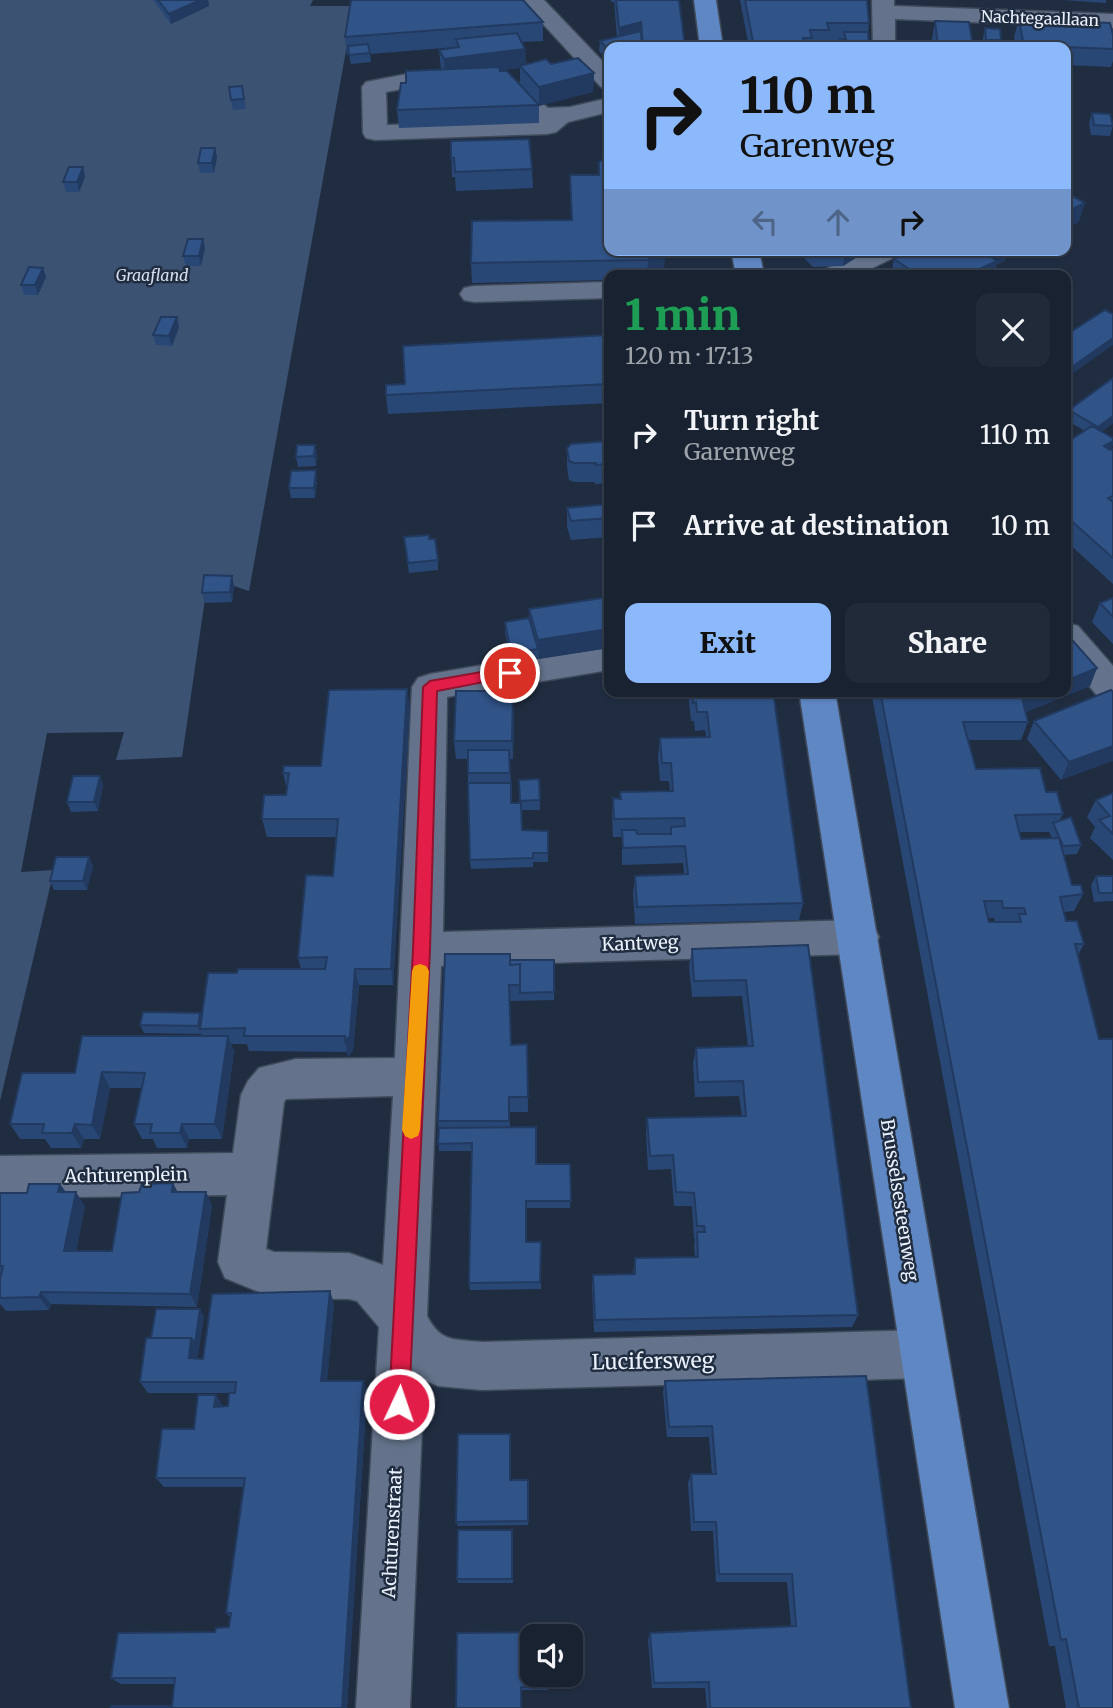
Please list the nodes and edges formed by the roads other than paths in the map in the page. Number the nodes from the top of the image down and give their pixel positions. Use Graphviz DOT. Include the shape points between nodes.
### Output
graph roads {
  1 [pos="532,0"];
  2 [pos="705,0"];
  3 [pos="883,6"];
  4 [pos="1113,21"];
  5 [pos="711,42"];
  6 [pos="884,42"];
  7 [pos="604,77"];
  8 [pos="604,106"];
  9 [pos="562,116"];
  10 [pos="875,256"];
  11 [pos="846,270"];
  12 [pos="604,290"];
  13 [pos="474,295"];
  14 [pos="1071,641"];
  15 [pos="604,658"];
  16 [pos="1113,690"];
  17 [pos="818,697"];
  18 [pos="859,937"];
  19 [pos="422,950"];
  20 [pos="413,1077"];
  21 [pos="251,1174"];
  22 [pos="0,1177"];
  23 [pos="404,1321"];
  24 [pos="924,1354"];
  25 [pos="383,1708"];
  26 [pos="982,1708"];
  1 -- 7 [label="street"];
  2 -- 5 [label="main road"];
  3 -- 4 [label="street, Nachtegaallaan"];
  3 -- 6 [label="street"];
  8 -- 9 [label="street"];
  9 -- 9 [label="street" via="547,127 376,133 374,87 407,82 503,82 535,111"];
  10 -- 11 [label="street"];
  12 -- 13 [label="street"];
  14 -- 16 [label="street"];
  15 -- 19 [label="street, Achturenstraat" via="430,687"];
  17 -- 18 [label="main road, Brusselsesteenweg"];
  18 -- 19 [label="street, Kantweg"];
  18 -- 24 [label="main road, Brusselsesteenweg"];
  19 -- 20 [label="street, Achturenstraat"];
  20 -- 21 [label="street" via="274,1082 263,1095"];
  20 -- 23 [label="street, Achturenstraat"];
  21 -- 22 [label="street, Achturenplein"];
  21 -- 23 [label="street" via="241,1262 274,1275 349,1276 372,1283"];
  23 -- 24 [label="street, Lucifersweg" via="418,1348 438,1362 482,1366"];
  23 -- 25 [label="street, Achturenstraat"];
  24 -- 26 [label="main road, Brusselsesteenweg"];
}
